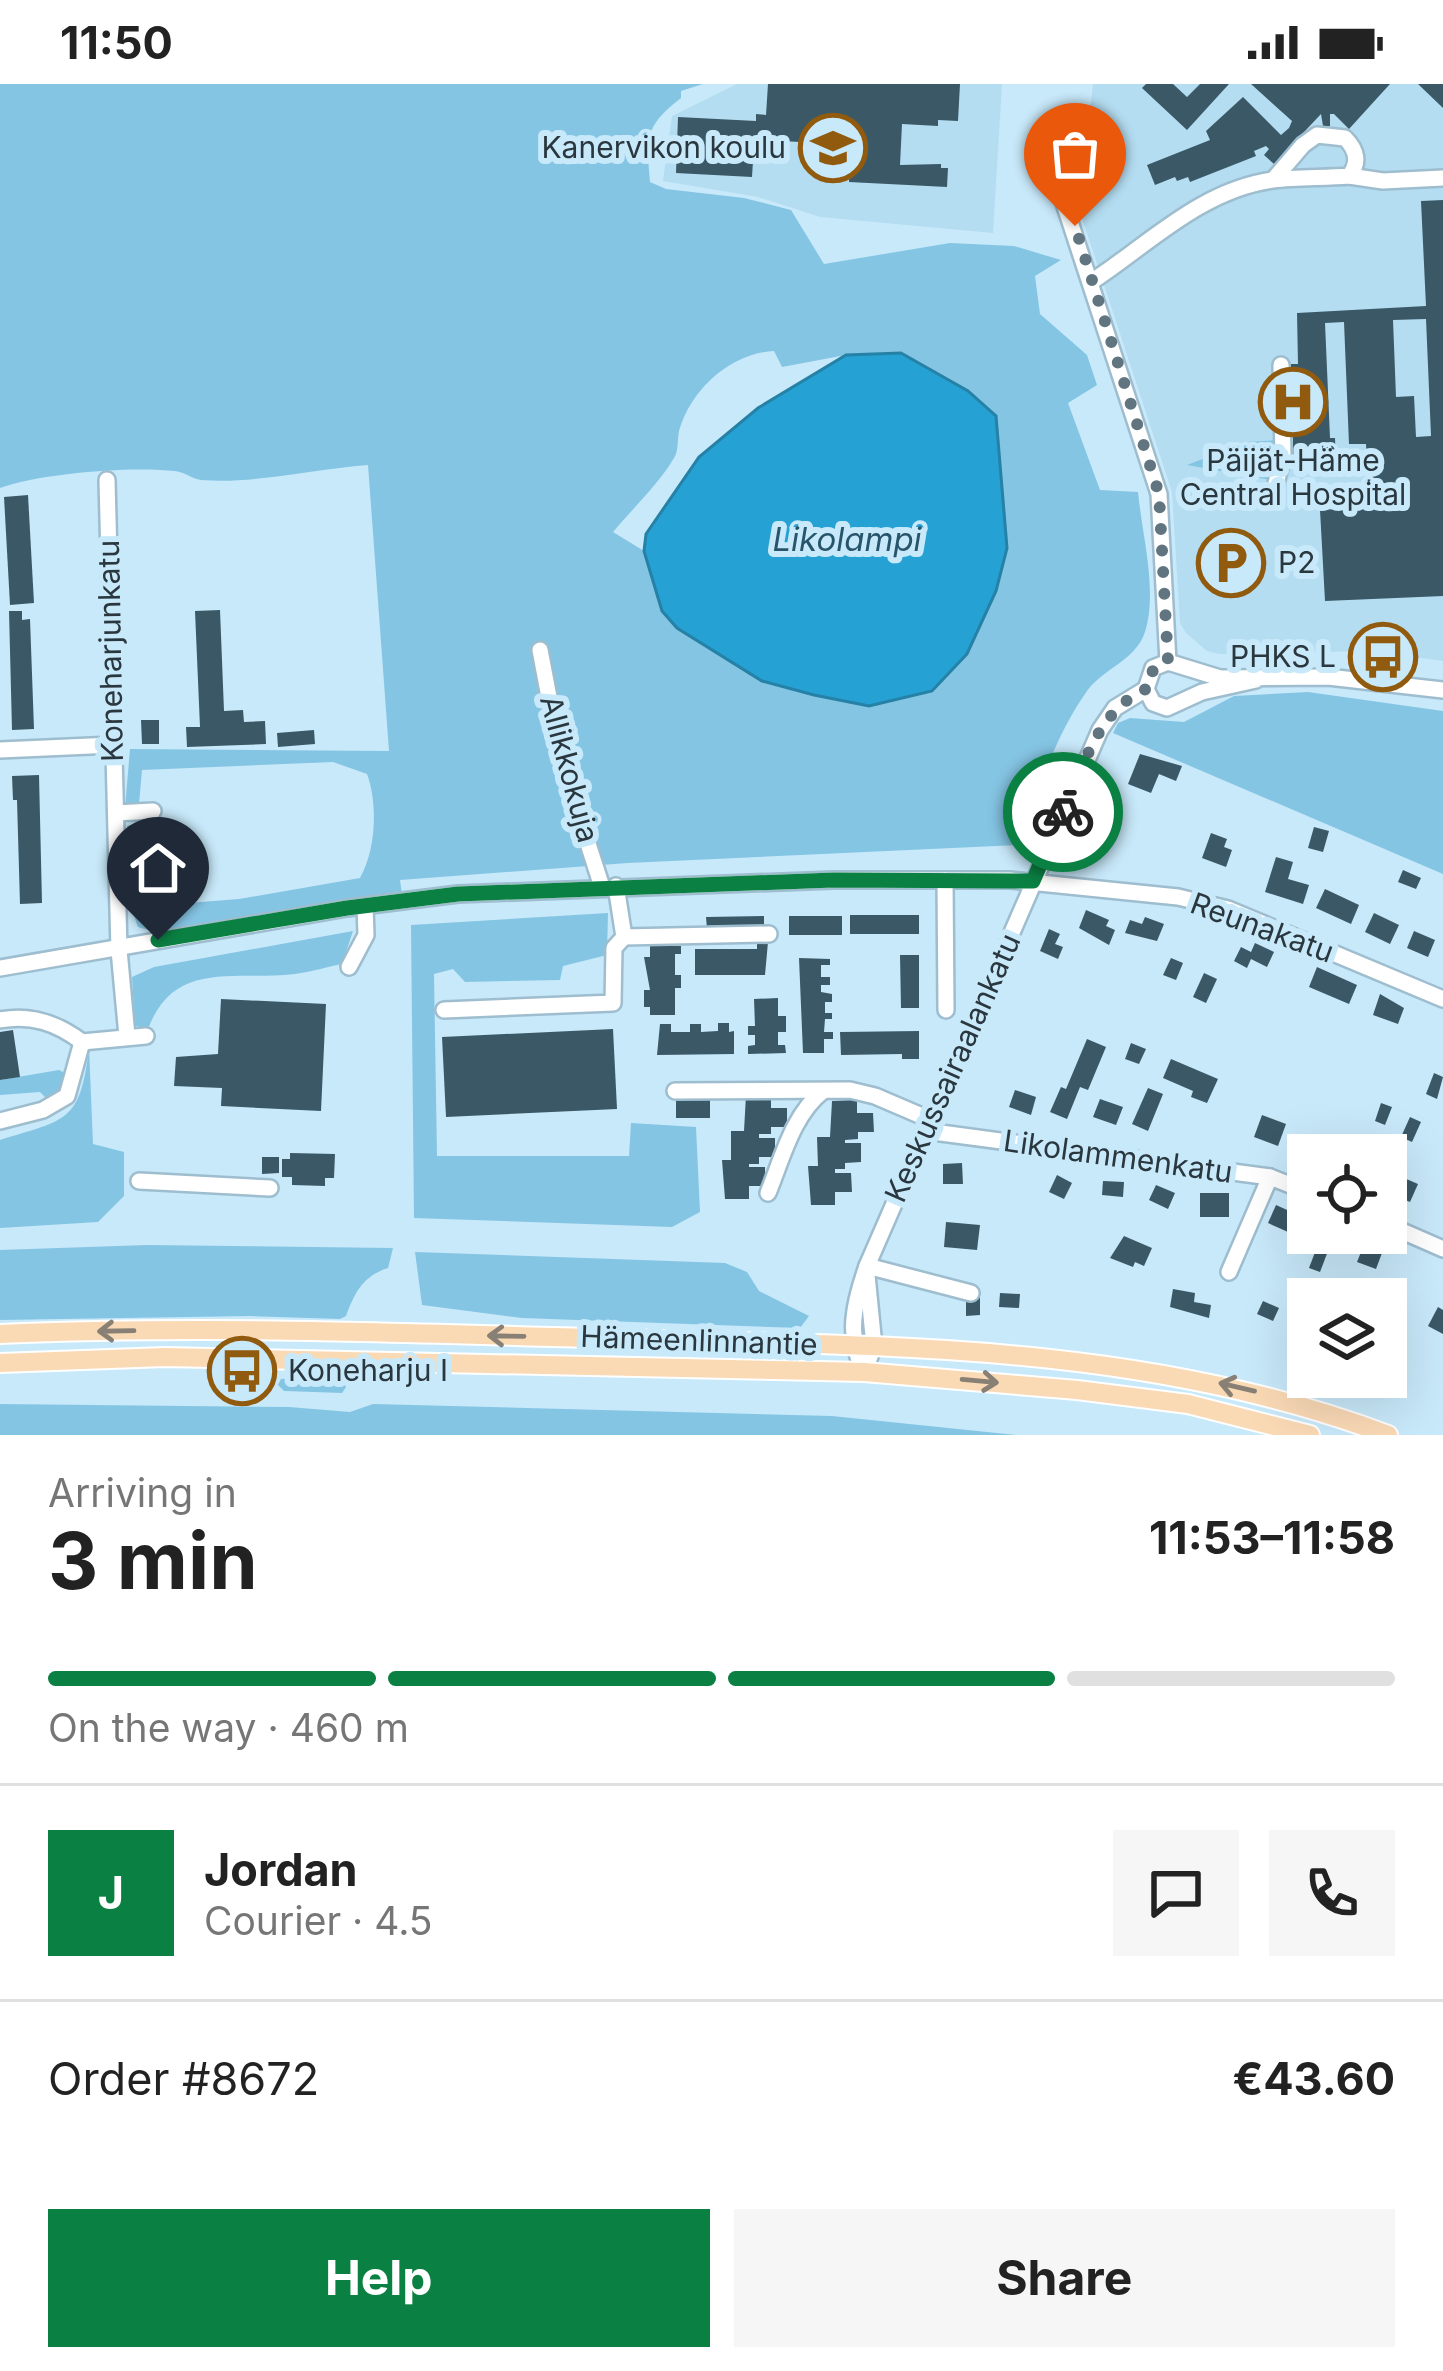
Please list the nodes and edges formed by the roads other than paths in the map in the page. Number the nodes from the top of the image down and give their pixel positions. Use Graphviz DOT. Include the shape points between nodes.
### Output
graph roads {
  1 [pos="1041,134"];
  2 [pos="1349,176"];
  3 [pos="1443,178"];
  4 [pos="1274,180"];
  5 [pos="1091,282"];
  6 [pos="1281,365"];
  7 [pos="107,481"];
  8 [pos="1274,491"];
  9 [pos="540,650"];
  10 [pos="1168,662"];
  11 [pos="1186,670"];
  12 [pos="1256,680"];
  13 [pos="1146,689"];
  14 [pos="1443,689"];
  15 [pos="1187,699"];
  16 [pos="113,746"];
  17 [pos="0,750"];
  18 [pos="153,811"];
  19 [pos="116,813"];
  20 [pos="945,880"];
  21 [pos="1033,881"];
  22 [pos="609,887"];
  23 [pos="365,906"];
  24 [pos="769,934"];
  25 [pos="624,938"];
  26 [pos="119,950"];
  27 [pos="349,967"];
  28 [pos="0,968"];
  29 [pos="1443,998"];
  30 [pos="444,1010"];
  31 [pos="946,1010"];
  32 [pos="0,1020"];
  33 [pos="127,1036"];
  34 [pos="146,1036"];
  35 [pos="82,1042"];
  36 [pos="824,1090"];
  37 [pos="675,1091"];
  38 [pos="0,1121"];
  39 [pos="928,1126"];
  40 [pos="1270,1177"];
  41 [pos="139,1181"];
  42 [pos="1287,1184"];
  43 [pos="270,1188"];
  44 [pos="768,1193"];
  45 [pos="1407,1233"];
  46 [pos="1443,1249"];
  47 [pos="867,1266"];
  48 [pos="1229,1272"];
  49 [pos="971,1293"];
  50 [pos="0,1334"];
  51 [pos="853,1345"];
  52 [pos="874,1346"];
  53 [pos="0,1363"];
  54 [pos="863,1372"];
  55 [pos="1310,1435"];
  56 [pos="1388,1435"];
  1 -- 5 [label="street"];
  2 -- 3 [label="street"];
  2 -- 4 [label="street"];
  2 -- 4 [label="street" via="1355,150 1327,134 1310,139"];
  4 -- 5 [label="street" via="1202,205"];
  5 -- 10 [label="street" via="1159,494"];
  6 -- 8 [label="street" via="1283,456"];
  7 -- 16 [label="street, Koneharjunkatu"];
  9 -- 22 [label="street, Allikkokuja" via="561,760"];
  10 -- 11 [label="street"];
  10 -- 13 [label="street" via="1148,674"];
  11 -- 12 [label="street"];
  11 -- 15 [label="street"];
  12 -- 14 [label="street" via="1328,677"];
  12 -- 15 [label="street"];
  13 -- 15 [label="street" via="1167,708"];
  13 -- 21 [label="street, Keskussairaalankatu" via="1108,716"];
  16 -- 17 [label="street"];
  16 -- 19 [label="street, Koneharjunkatu"];
  18 -- 19 [label="street"];
  19 -- 26 [label="street, Koneharjunkatu"];
  20 -- 21 [label="street, Reunakatu"];
  20 -- 22 [label="street, Reunakatu"];
  20 -- 31 [label="street"];
  21 -- 29 [label="street, Reunakatu" via="1228,909"];
  21 -- 39 [label="street, Keskussairaalankatu"];
  22 -- 23 [label="street, Reunakatu"];
  22 -- 25 [label="street, Allikkokuja"];
  23 -- 26 [label="street, Reunakatu"];
  23 -- 27 [label="street" via="366,935"];
  24 -- 25 [label="street"];
  25 -- 30 [label="street, Allikkokuja" via="614,948 613,1003"];
  26 -- 28 [label="street, Reunakatu"];
  26 -- 33 [label="street, Koneharjunkatu"];
  32 -- 35 [label="street" via="61,1026"];
  33 -- 34 [label="street"];
  33 -- 35 [label="street"];
  35 -- 38 [label="street" via="67,1096"];
  36 -- 37 [label="street, Likolammenkatu"];
  36 -- 39 [label="street, Likolammenkatu" via="875,1096"];
  36 -- 44 [label="street" via="796,1125"];
  39 -- 40 [label="street, Likolammenkatu"];
  39 -- 47 [label="street, Keskussairaalankatu"];
  40 -- 42 [label="street, Likolammenkatu"];
  40 -- 48 [label="street"];
  41 -- 43 [label="street"];
  45 -- 46 [label="street"];
  47 -- 49 [label="street"];
  47 -- 51 [label="street, Keskussairaalankatu"];
  47 -- 52 [label="street, Keskussairaalankatu"];
  51 -- 50 [label="main road, Hämeenlinnantie, one-way" via="294,1330"];
  51 -- 52 [label="main road, Hämeenlinnantie"];
  51 -- 54 [label="street, Keskussairaalankatu"];
  52 -- 54 [label="street, Keskussairaalankatu"];
  56 -- 52 [label="main road, Hämeenlinnantie, one-way" via="1231,1385 1080,1360"];
  53 -- 54 [label="main road, Hämeenlinnantie" via="165,1357"];
  54 -- 55 [label="main road, Hämeenlinnantie, one-way" via="1188,1404"];
}
